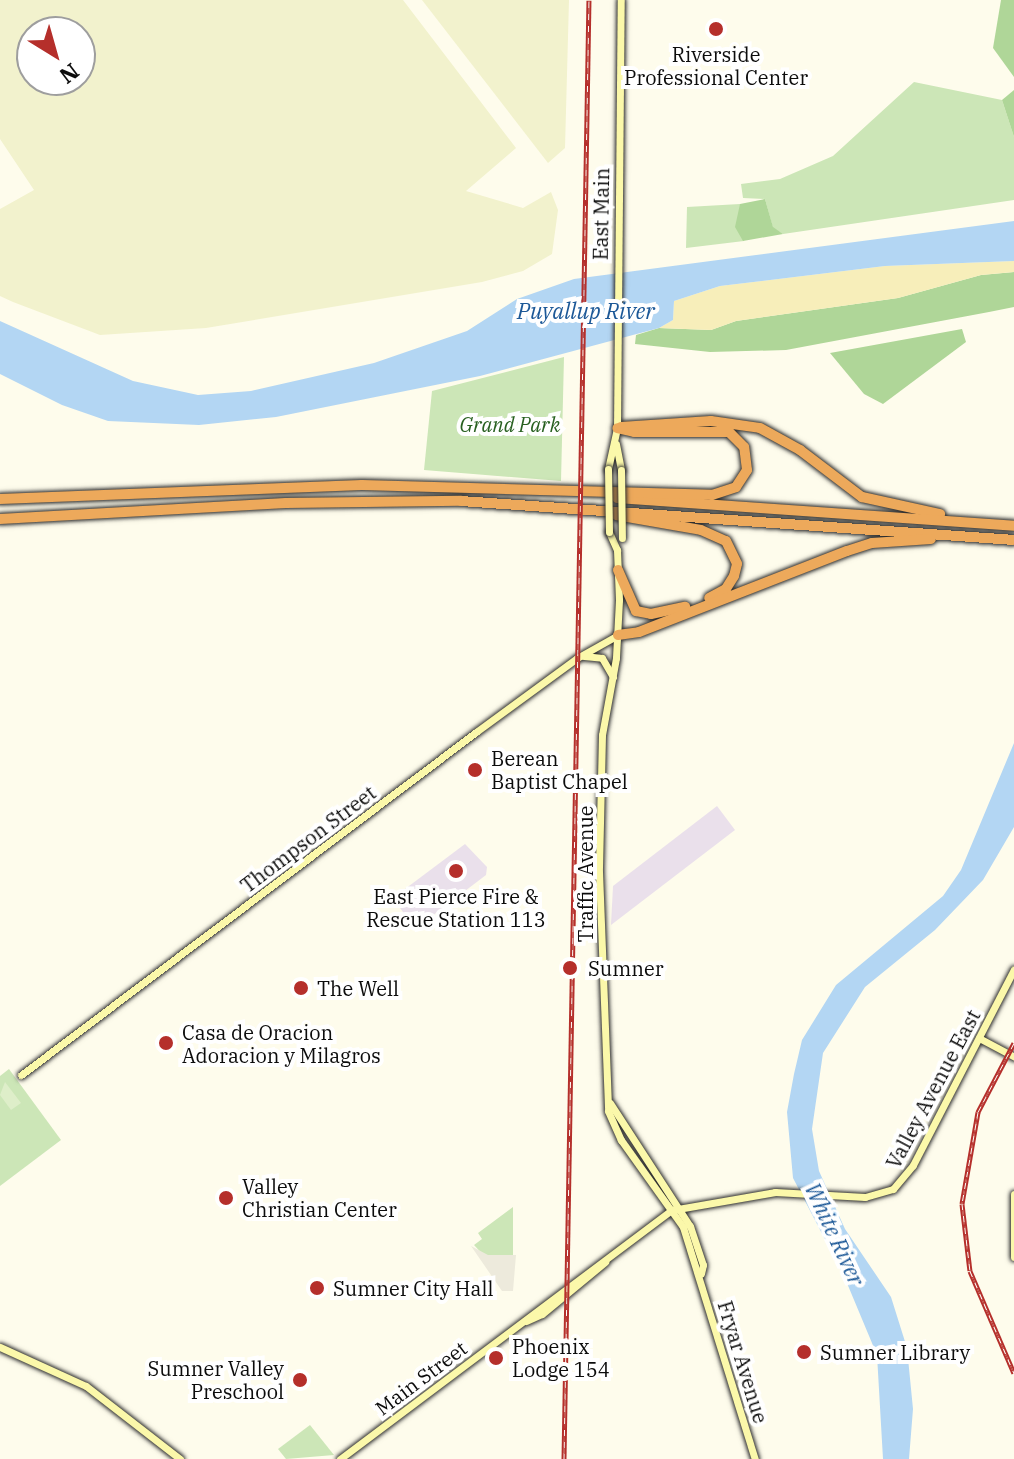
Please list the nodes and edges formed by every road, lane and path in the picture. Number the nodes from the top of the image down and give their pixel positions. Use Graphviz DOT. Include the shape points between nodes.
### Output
graph roads {
  1 [pos="621,0"];
  2 [pos="617,428"];
  3 [pos="616,442"];
  4 [pos="524,488"];
  5 [pos="0,499"];
  6 [pos="583,507"];
  7 [pos="0,519"];
  8 [pos="1012,526"];
  9 [pos="990,539"];
  10 [pos="1014,540"];
  11 [pos="617,550"];
  12 [pos="618,570"];
  13 [pos="685,607"];
  14 [pos="618,635"];
  15 [pos="577,658"];
  16 [pos="613,677"];
  17 [pos="1014,969"];
  18 [pos="979,1038"];
  19 [pos="1014,1057"];
  20 [pos="21,1075"];
  21 [pos="1014,1194"];
  22 [pos="676,1209"];
  23 [pos="1014,1257"];
  24 [pos="0,1347"];
  25 [pos="180,1459"];
  26 [pos="340,1459"];
  27 [pos="755,1459"];
  1 -- 2 [label="main road, East Main"];
  2 -- 3 [label="main road, Traffic Avenue"];
  2 -- 4 [label="highway" via="729,432 744,447 747,470 736,487 712,495"];
  2 -- 8 [label="highway" via="744,424 777,435 862,497"];
  3 -- 11 [label="main road, Traffic Avenue, bridge" via="622,538"];
  3 -- 11 [label="main road, Traffic Avenue, bridge" via="608,469 609,532"];
  4 -- 5 [label="highway" via="294,485"];
  4 -- 8 [label="highway"];
  6 -- 7 [label="highway" via="384,501"];
  6 -- 9 [label="highway"];
  6 -- 13 [label="highway" via="701,530 726,541 737,564 732,581 719,594"];
  9 -- 10 [label="highway"];
  9 -- 14 [label="highway" via="872,543 639,632"];
  11 -- 12 [label="main road, Traffic Avenue"];
  12 -- 13 [label="highway" via="636,611 651,614"];
  12 -- 14 [label="main road, Traffic Avenue"];
  13 -- 14 [label="highway"];
  14 -- 15 [label="main road, Thompson Street"];
  14 -- 16 [label="main road, Traffic Avenue"];
  15 -- 16 [label="main road" via="600,657"];
  15 -- 20 [label="main road, Thompson Street"];
  16 -- 22 [label="main road, Traffic Avenue" via="602,735 599,872 610,1103"];
  17 -- 18 [label="main road, Valley Avenue East"];
  18 -- 19 [label="main road"];
  18 -- 22 [label="main road, Valley Avenue East" via="907,1176 883,1195 775,1192"];
  21 -- 23 [label="main road"];
  22 -- 26 [label="main road, Main Street"];
  22 -- 27 [label="main road, Fryar Avenue"];
  24 -- 25 [label="main road" via="86,1386"];
}
